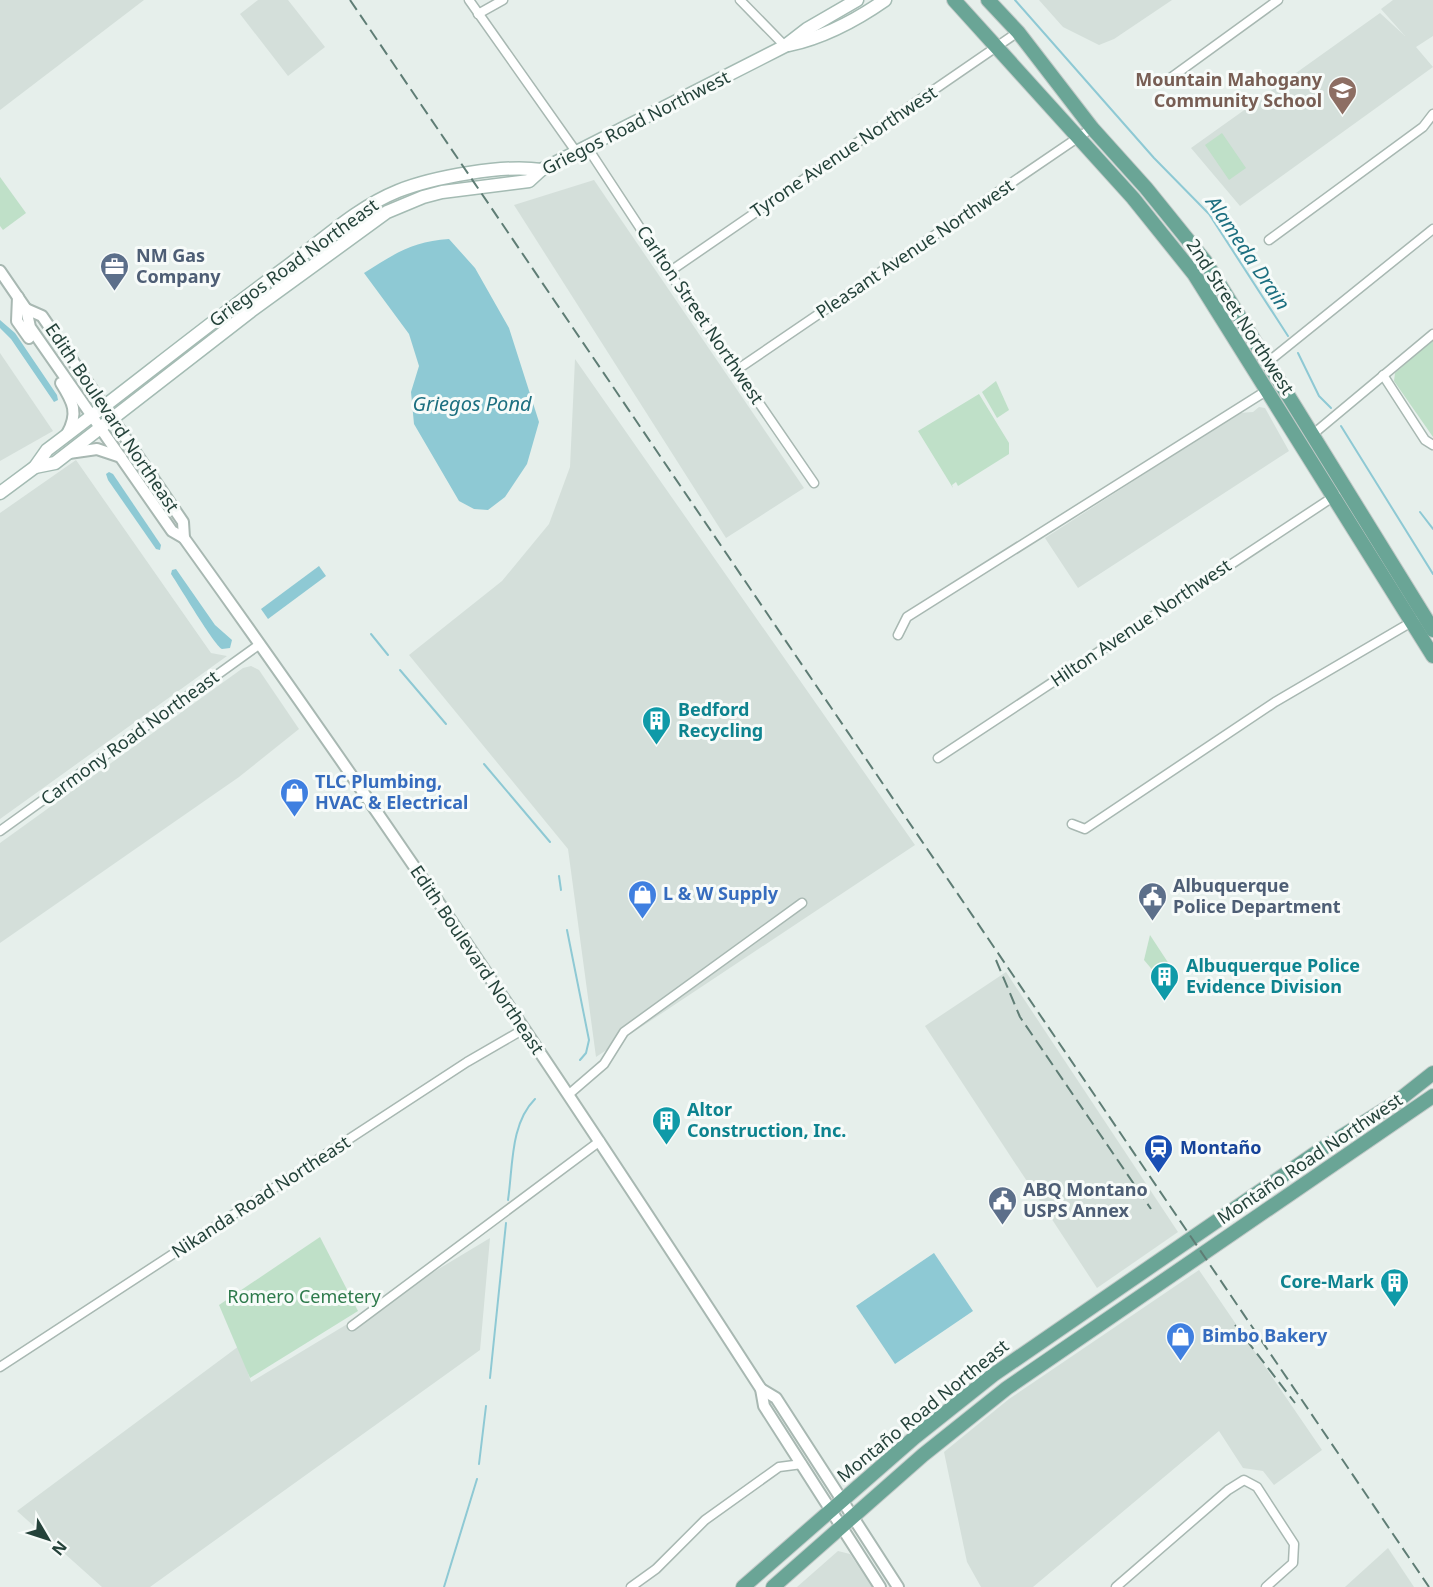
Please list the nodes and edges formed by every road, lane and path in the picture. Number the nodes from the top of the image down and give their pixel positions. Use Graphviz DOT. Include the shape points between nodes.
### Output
graph roads {
  1 [pos="469,0"];
  2 [pos="503,0"];
  3 [pos="740,0"];
  4 [pos="857,0"];
  5 [pos="885,0"];
  6 [pos="954,0"];
  7 [pos="988,0"];
  8 [pos="1278,0"];
  9 [pos="478,14"];
  10 [pos="1018,32"];
  11 [pos="785,46"];
  12 [pos="996,48"];
  13 [pos="1165,82"];
  14 [pos="1433,114"];
  15 [pos="1092,128"];
  16 [pos="1079,138"];
  17 [pos="582,150"];
  18 [pos="542,170"];
  19 [pos="483,188"];
  20 [pos="1433,229"];
  21 [pos="1269,240"];
  22 [pos="0,271"];
  23 [pos="669,272"];
  24 [pos="18,297"];
  25 [pos="26,309"];
  26 [pos="1433,334"];
  27 [pos="1268,362"];
  28 [pos="738,369"];
  29 [pos="1383,375"];
  30 [pos="1266,392"];
  31 [pos="105,406"];
  32 [pos="92,416"];
  33 [pos="113,418"];
  34 [pos="100,428"];
  35 [pos="66,435"];
  36 [pos="1312,435"];
  37 [pos="1432,445"];
  38 [pos="69,453"];
  39 [pos="121,457"];
  40 [pos="35,467"];
  41 [pos="814,483"];
  42 [pos="1339,492"];
  43 [pos="0,494"];
  44 [pos="184,538"];
  45 [pos="1423,614"];
  46 [pos="1410,623"];
  47 [pos="1433,630"];
  48 [pos="898,635"];
  49 [pos="260,644"];
  50 [pos="1433,656"];
  51 [pos="938,758"];
  52 [pos="1072,825"];
  53 [pos="0,831"];
  54 [pos="802,903"];
  55 [pos="524,1029"];
  56 [pos="1433,1073"];
  57 [pos="568,1095"];
  58 [pos="1433,1096"];
  59 [pos="600,1141"];
  60 [pos="1195,1235"];
  61 [pos="1206,1251"];
  62 [pos="352,1326"];
  63 [pos="0,1367"];
  64 [pos="761,1389"];
  65 [pos="802,1464"];
  66 [pos="837,1505"];
  67 [pos="847,1521"];
  68 [pos="631,1587"];
  69 [pos="743,1587"];
  70 [pos="773,1587"];
  71 [pos="880,1587"];
  72 [pos="898,1587"];
  73 [pos="1116,1587"];
  74 [pos="1266,1587"];
  1 -- 9 [label="street, Carlton Street Northwest"];
  2 -- 9 [label="street"];
  3 -- 11 [label="street"];
  4 -- 11 [label="main road, Griegos Road Northwest"];
  5 -- 11 [label="main road, Griegos Road Northwest" via="813,40"];
  6 -- 12 [label="main road, 2nd Street Northwest"];
  7 -- 10 [label="main road, 2nd Street Northwest"];
  8 -- 13 [label="street"];
  9 -- 17 [label="street, Carlton Street Northwest"];
  10 -- 12 [label="street, Tyrone Avenue Northwest"];
  10 -- 15 [label="main road, 2nd Street Northwest"];
  11 -- 17 [label="main road, Griegos Road Northwest"];
  12 -- 16 [label="main road, 2nd Street Northwest"];
  12 -- 23 [label="street, Tyrone Avenue Northwest"];
  14 -- 21 [label="street" via="1423,126"];
  15 -- 16 [label="street, Pleasant Avenue Northwest"];
  15 -- 27 [label="main road, 2nd Street Northwest" via="1205,261"];
  16 -- 28 [label="street, Pleasant Avenue Northwest"];
  16 -- 30 [label="main road, 2nd Street Northwest" via="1194,274"];
  17 -- 18 [label="main road, Griegos Road Northwest"];
  17 -- 23 [label="street, Carlton Street Northwest"];
  18 -- 19 [label="main road, Griegos Road Northwest" via="529,181"];
  18 -- 31 [label="main road, Griegos Road Northeast" via="525,167 448,177 423,182 379,200 242,299"];
  19 -- 33 [label="main road, Griegos Road Northeast" via="423,197 380,216"];
  20 -- 27 [label="street"];
  22 -- 24 [label="street, Edith Boulevard Northeast"];
  23 -- 28 [label="street, Carlton Street Northwest"];
  24 -- 25 [label="street, Edith Boulevard Northeast"];
  24 -- 35 [label="street" via="17,321 75,407 74,421"];
  25 -- 31 [label="street, Edith Boulevard Northeast" via="42,316"];
  25 -- 32 [label="street, Edith Boulevard Northeast" via="30,327"];
  26 -- 29 [label="street"];
  27 -- 36 [label="main road, 2nd Street Northwest"];
  28 -- 41 [label="street, Carlton Street Northwest"];
  29 -- 36 [label="street"];
  29 -- 37 [label="street"];
  30 -- 42 [label="main road, 2nd Street Northwest"];
  30 -- 48 [label="street" via="907,617"];
  31 -- 32 [label="main road, Griegos Road Northeast"];
  31 -- 33 [label="street, Edith Boulevard Northeast"];
  32 -- 34 [label="street, Edith Boulevard Northeast"];
  32 -- 35 [label="main road, Griegos Road Northeast"];
  33 -- 34 [label="main road, Griegos Road Northeast"];
  33 -- 44 [label="street, Edith Boulevard Northeast" via="183,522"];
  34 -- 38 [label="main road, Griegos Road Northeast"];
  34 -- 39 [label="street, Edith Boulevard Northeast"];
  35 -- 40 [label="main road, Griegos Road Northeast" via="47,450"];
  36 -- 42 [label="main road, 2nd Street Northwest"];
  38 -- 39 [label="street" via="97,449"];
  38 -- 40 [label="main road, Griegos Road Northeast" via="55,463"];
  39 -- 44 [label="street, Edith Boulevard Northeast" via="171,531"];
  40 -- 43 [label="main road"];
  42 -- 45 [label="main road, 2nd Street Northwest"];
  42 -- 46 [label="main road, 2nd Street Northwest"];
  42 -- 51 [label="street, Hilton Avenue Northwest"];
  44 -- 49 [label="street, Edith Boulevard Northeast"];
  45 -- 46 [label="street"];
  45 -- 47 [label="main road, 2nd Street Northwest"];
  46 -- 50 [label="main road, 2nd Street Northwest"];
  46 -- 52 [label="street" via="1275,702 1085,829"];
  49 -- 53 [label="street, Carmony Road Northeast"];
  49 -- 55 [label="street, Edith Boulevard Northeast"];
  54 -- 57 [label="street" via="624,1032 604,1064"];
  55 -- 57 [label="street, Edith Boulevard Northeast"];
  55 -- 63 [label="street, Nikanda Road Northeast" via="467,1062"];
  56 -- 60 [label="main road, Montaño Road Northwest" via="1395,1103"];
  57 -- 59 [label="street, Edith Boulevard Northeast"];
  58 -- 61 [label="main road, Montaño Road Northwest"];
  59 -- 62 [label="street"];
  59 -- 64 [label="street, Edith Boulevard Northeast"];
  60 -- 66 [label="main road, Montaño Road Northeast" via="984,1382"];
  61 -- 67 [label="main road, Montaño Road Northeast" via="1007,1388"];
  64 -- 65 [label="street, Edith Boulevard Northeast" via="764,1406"];
  64 -- 66 [label="street, Edith Boulevard Northeast" via="776,1398"];
  65 -- 66 [label="street, Edith Boulevard Northeast"];
  65 -- 68 [label="street" via="779,1467 705,1520 656,1569"];
  66 -- 67 [label="street, Edith Boulevard Northeast"];
  66 -- 69 [label="main road, Montaño Road Northeast"];
  67 -- 70 [label="main road, Montaño Road Northeast"];
  67 -- 71 [label="street, Edith Boulevard Northeast"];
  67 -- 72 [label="street, Edith Boulevard Northeast"];
  73 -- 74 [label="street" via="1244,1480 1257,1487 1294,1544 1293,1563"];
}
